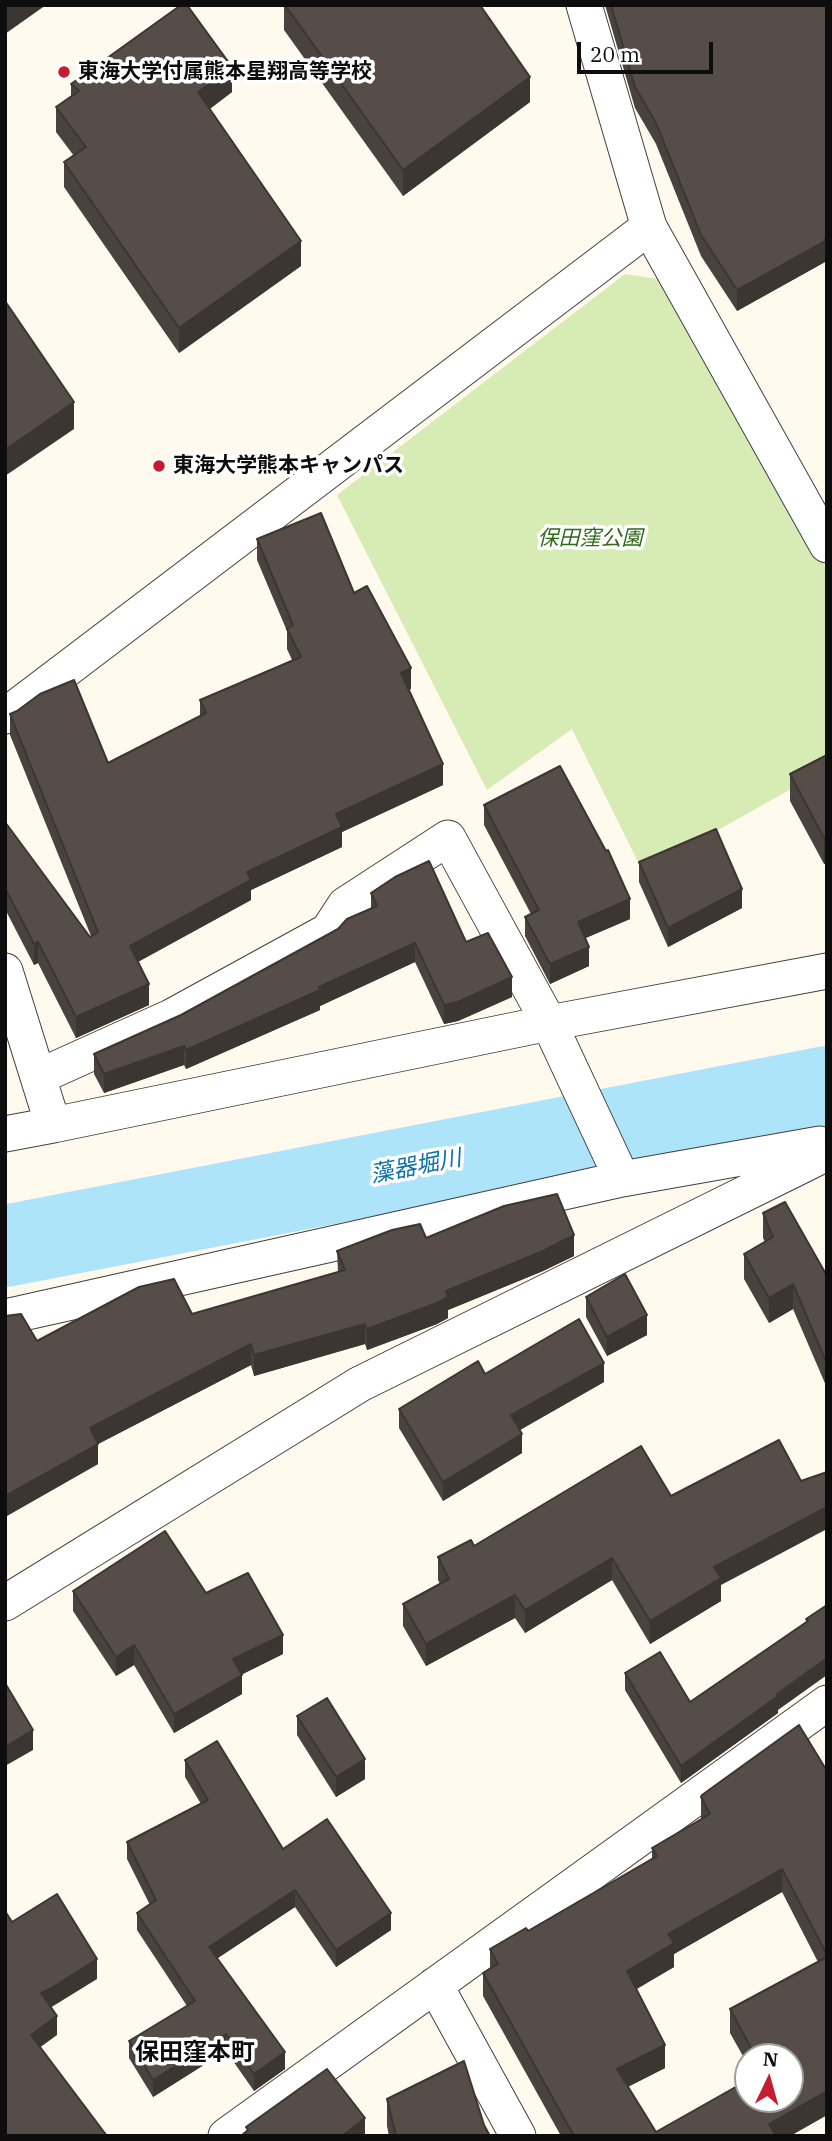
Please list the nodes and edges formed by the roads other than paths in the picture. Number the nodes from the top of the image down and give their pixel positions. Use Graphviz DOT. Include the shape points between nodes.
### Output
graph roads {
  1 [pos="584,5"];
  2 [pos="649,227"];
  3 [pos="827,545"];
  4 [pos="5,716"];
  5 [pos="5,971"];
  6 [pos="827,971"];
  7 [pos="549,1023"];
  8 [pos="38,1077"];
  9 [pos="53,1125"];
  10 [pos="5,1134"];
  11 [pos="827,1142"];
  12 [pos="827,1153"];
  13 [pos="616,1167"];
  14 [pos="5,1317"];
  15 [pos="5,1603"];
  16 [pos="827,1703"];
  17 [pos="435,1985"];
  18 [pos="226,2136"];
  19 [pos="518,2136"];
  1 -- 2 [label="street"];
  2 -- 3 [label="street"];
  2 -- 4 [label="street"];
  5 -- 8 [label="street"];
  6 -- 7 [label="street"];
  7 -- 8 [label="street" via="448,838 345,905 328,931 171,1017"];
  7 -- 9 [label="street"];
  7 -- 13 [label="street"];
  8 -- 9 [label="street"];
  9 -- 10 [label="street"];
  11 -- 13 [label="street"];
  12 -- 15 [label="street" via="360,1384"];
  13 -- 14 [label="street"];
  16 -- 17 [label="street"];
  17 -- 18 [label="street"];
  17 -- 19 [label="street"];
}
